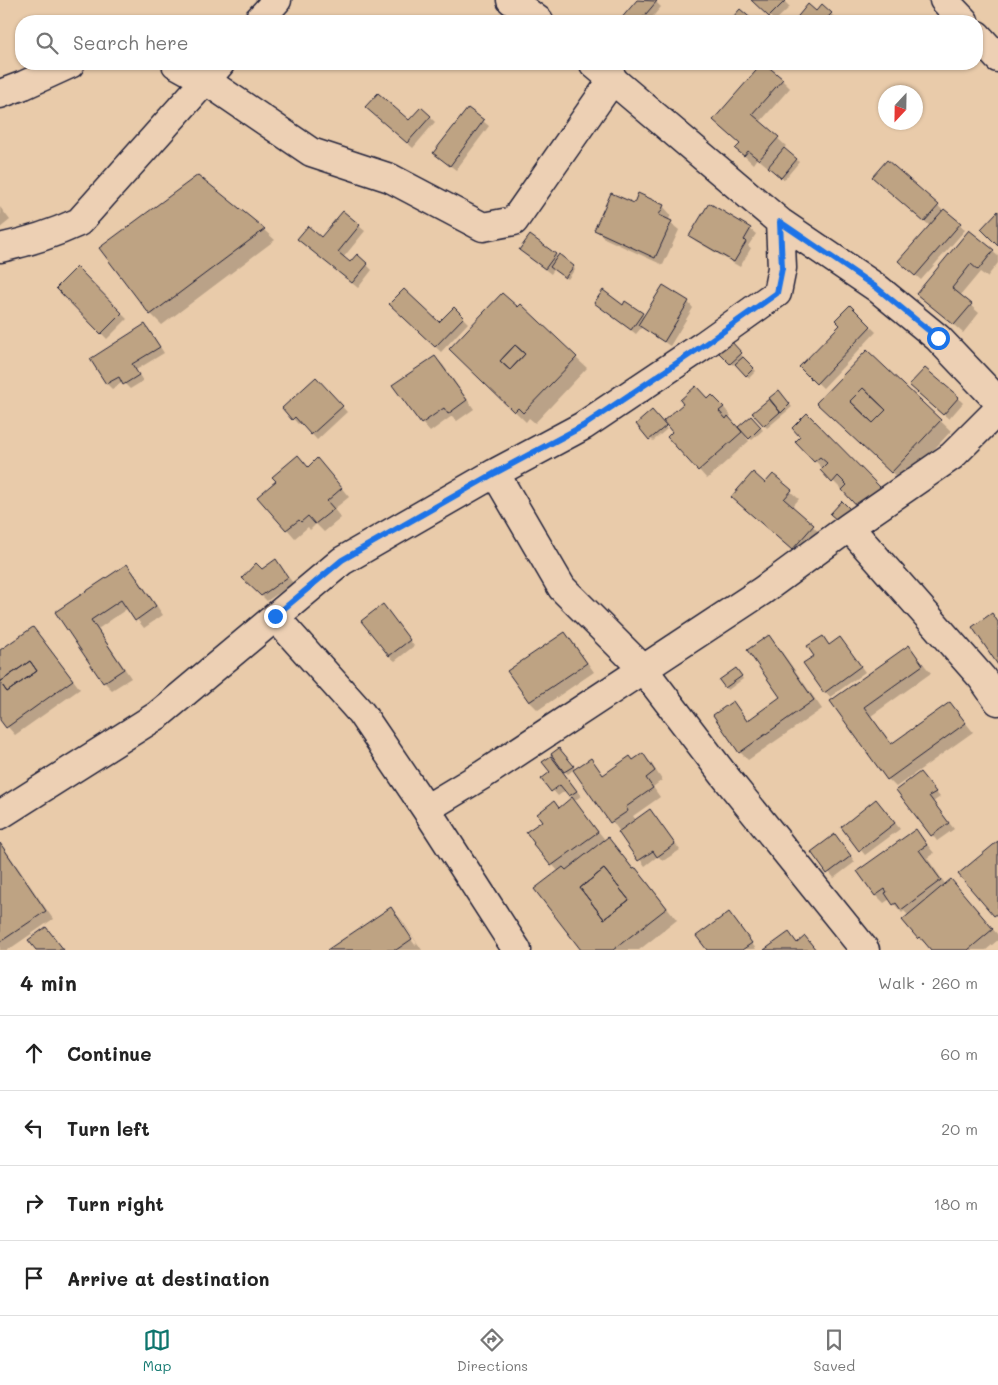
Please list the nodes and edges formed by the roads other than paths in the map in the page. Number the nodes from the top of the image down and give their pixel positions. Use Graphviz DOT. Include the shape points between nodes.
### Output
graph roads {
  1 [pos="277,0"];
  2 [pos="511,0"];
  3 [pos="944,0"];
  4 [pos="263,15"];
  5 [pos="530,15"];
  6 [pos="958,15"];
  7 [pos="983,42"];
  8 [pos="998,58"];
  9 [pos="57,70"];
  10 [pos="604,71"];
  11 [pos="213,72"];
  12 [pos="0,94"];
  13 [pos="780,222"];
  14 [pos="0,248"];
  15 [pos="998,401"];
  16 [pos="998,410"];
  17 [pos="495,473"];
  18 [pos="849,526"];
  19 [pos="275,616"];
  20 [pos="643,669"];
  21 [pos="998,701"];
  22 [pos="426,808"];
  23 [pos="0,816"];
  24 [pos="517,950"];
  25 [pos="865,950"];
  1 -- 4 [label="street"];
  2 -- 5 [label="street"];
  3 -- 6 [label="street"];
  7 -- 8 [label="street"];
  9 -- 12 [label="street"];
  10 -- 11 [label="street" via="514,221 483,227 390,178 311,152"];
  10 -- 13 [label="street"];
  11 -- 14 [label="street" via="79,222 27,242"];
  13 -- 15 [label="street" via="877,288 938,338"];
  13 -- 17 [label="street" via="782,268 777,293 583,426"];
  16 -- 18 [label="street" via="952,456"];
  17 -- 19 [label="street" via="342,560"];
  17 -- 20 [label="street" via="562,588"];
  18 -- 20 [label="street" via="762,591"];
  18 -- 21 [label="street" via="982,678"];
  19 -- 22 [label="street" via="361,713"];
  19 -- 23 [label="street" via="158,715"];
  20 -- 22 [label="street" via="484,774"];
  20 -- 25 [label="street"];
  22 -- 24 [label="street"];
}
